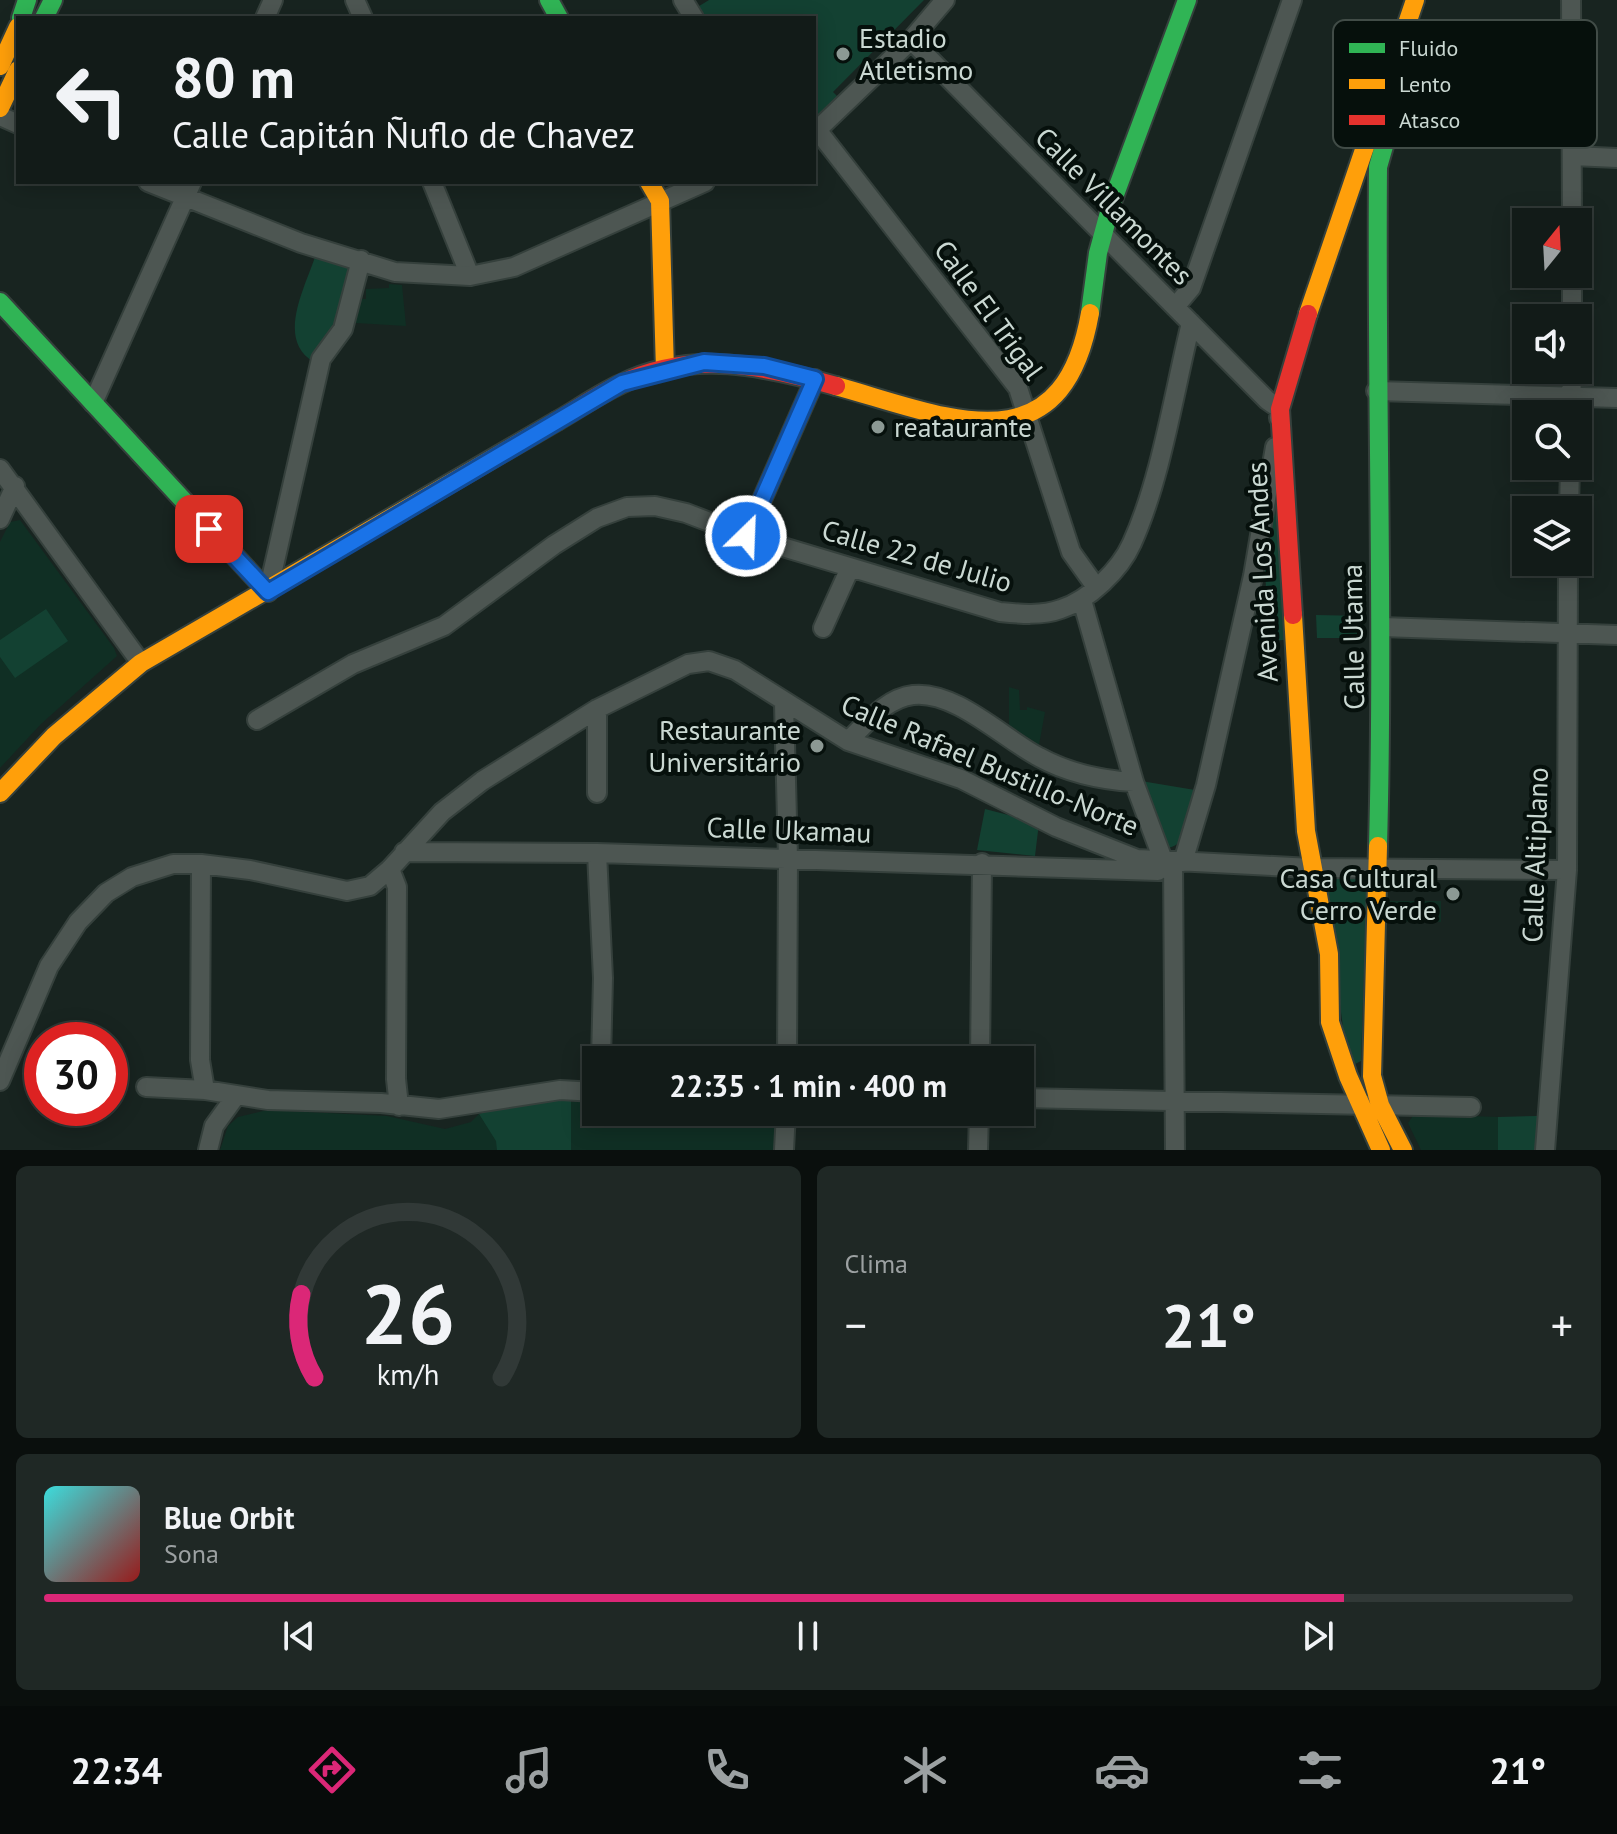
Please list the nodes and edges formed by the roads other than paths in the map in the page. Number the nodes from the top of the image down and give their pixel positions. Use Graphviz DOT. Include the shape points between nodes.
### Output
graph roads {
  1 [pos="945,0"];
  2 [pos="1187,0"];
  3 [pos="1292,0"];
  4 [pos="1415,0"];
  5 [pos="1433,0"];
  6 [pos="1571,0"];
  7 [pos="1410,20"];
  8 [pos="1426,20"];
  9 [pos="1571,20"];
  10 [pos="16,32"];
  11 [pos="911,40"];
  12 [pos="0,66"];
  13 [pos="16,74"];
  14 [pos="0,108"];
  15 [pos="816,132"];
  16 [pos="1378,148"];
  17 [pos="1379,148"];
  18 [pos="1573,148"];
  19 [pos="1376,155"];
  20 [pos="1573,156"];
  21 [pos="1617,158"];
  22 [pos="158,184"];
  23 [pos="433,184"];
  24 [pos="650,184"];
  25 [pos="700,184"];
  26 [pos="188,190"];
  27 [pos="660,201"];
  28 [pos="1572,208"];
  29 [pos="1102,237"];
  30 [pos="361,260"];
  31 [pos="470,276"];
  32 [pos="0,302"];
  33 [pos="1175,307"];
  34 [pos="1191,323"];
  35 [pos="665,370"];
  36 [pos="815,379"];
  37 [pos="1376,391"];
  38 [pos="1617,398"];
  39 [pos="1512,401"];
  40 [pos="1592,402"];
  41 [pos="93,403"];
  42 [pos="1280,409"];
  43 [pos="1026,416"];
  44 [pos="0,469"];
  45 [pos="15,486"];
  46 [pos="0,519"];
  47 [pos="746,536"];
  48 [pos="850,568"];
  49 [pos="1568,576"];
  50 [pos="268,592"];
  51 [pos="1089,593"];
  52 [pos="1382,627"];
  53 [pos="823,628"];
  54 [pos="1567,635"];
  55 [pos="1617,635"];
  56 [pos="141,663"];
  57 [pos="784,704"];
  58 [pos="597,709"];
  59 [pos="257,720"];
  60 [pos="848,741"];
  61 [pos="1134,782"];
  62 [pos="0,793"];
  63 [pos="597,793"];
  64 [pos="404,852"];
  65 [pos="597,853"];
  66 [pos="788,858"];
  67 [pos="982,863"];
  68 [pos="1173,863"];
  69 [pos="201,864"];
  70 [pos="1311,868"];
  71 [pos="390,869"];
  72 [pos="1375,869"];
  73 [pos="1567,870"];
  74 [pos="601,1046"];
  75 [pos="787,1046"];
  76 [pos="980,1046"];
  77 [pos="0,1081"];
  78 [pos="146,1087"];
  79 [pos="205,1090"];
  80 [pos="582,1091"];
  81 [pos="235,1097"];
  82 [pos="1034,1098"];
  83 [pos="1175,1101"];
  84 [pos="1359,1104"];
  85 [pos="1380,1105"];
  86 [pos="399,1106"];
  87 [pos="1471,1107"];
  88 [pos="785,1126"];
  89 [pos="979,1126"];
  90 [pos="208,1150"];
  91 [pos="784,1150"];
  92 [pos="978,1150"];
  93 [pos="1175,1150"];
  94 [pos="1381,1150"];
  95 [pos="1403,1150"];
  96 [pos="1545,1150"];
  1 -- 11 [label="street"];
  2 -- 29 [label="street"];
  3 -- 33 [label="street" via="1191,288"];
  4 -- 7 [label="street, Avenida Los Andes"];
  5 -- 8 [label="street, Avenida Los Andes"];
  6 -- 9 [label="street"];
  10 -- 12 [label="street"];
  11 -- 15 [label="street"];
  11 -- 29 [label="street, Calle Villamontes"];
  13 -- 14 [label="street"];
  15 -- 43 [label="street, Calle El Trigal" via="1018,388"];
  16 -- 19 [label="street, Avenida Los Andes"];
  17 -- 19 [label="street, Avenida Los Andes"];
  18 -- 20 [label="street"];
  19 -- 37 [label="street, Calle Utama"];
  19 -- 42 [label="street, Avenida Los Andes" via="1288,374"];
  20 -- 21 [label="street"];
  20 -- 28 [label="street"];
  22 -- 26 [label="street"];
  23 -- 31 [label="street"];
  24 -- 27 [label="street"];
  25 -- 27 [label="street"];
  26 -- 30 [label="street" via="301,243"];
  26 -- 41 [label="street"];
  27 -- 31 [label="street" via="514,267"];
  27 -- 35 [label="street"];
  29 -- 33 [label="street, Calle Villamontes"];
  29 -- 43 [label="street" via="1076,363 1050,400"];
  30 -- 31 [label="street" via="395,272"];
  30 -- 50 [label="street" via="343,329 321,359"];
  32 -- 41 [label="street"];
  33 -- 34 [label="street, Calle Villamontes"];
  34 -- 42 [label="street, Calle Villamontes"];
  34 -- 51 [label="street, Calle 22 de Julio" via="1140,523 1117,567"];
  35 -- 36 [label="street" via="734,362"];
  35 -- 50 [label="street" via="622,383"];
  36 -- 43 [label="street" via="965,421 994,424"];
  36 -- 47 [label="street"];
  37 -- 39 [label="street"];
  37 -- 52 [label="street, Calle Utama"];
  38 -- 40 [label="street"];
  41 -- 50 [label="street"];
  42 -- 68 [label="street" via="1253,576 1206,785"];
  42 -- 70 [label="street, Avenida Los Andes"];
  43 -- 51 [label="street, Calle El Trigal"];
  44 -- 45 [label="street"];
  45 -- 46 [label="street"];
  45 -- 56 [label="street"];
  47 -- 48 [label="street, Calle 22 de Julio"];
  47 -- 59 [label="street, Calle 22 de Julio" via="655,506 627,507 597,518 444,626 353,664"];
  48 -- 51 [label="street, Calle 22 de Julio" via="1000,612 1042,613"];
  48 -- 53 [label="street"];
  49 -- 54 [label="street, Calle Altiplano"];
  50 -- 56 [label="street"];
  51 -- 61 [label="street, Calle El Trigal"];
  52 -- 54 [label="street"];
  52 -- 72 [label="street, Calle Utama"];
  54 -- 55 [label="street"];
  54 -- 73 [label="street, Calle Altiplano"];
  56 -- 62 [label="street" via="54,736"];
  57 -- 58 [label="street, Calle Rafael Bustillo-Norte" via="735,670 709,661 688,664"];
  57 -- 60 [label="street, Calle Rafael Bustillo-Norte"];
  57 -- 66 [label="street"];
  58 -- 63 [label="street"];
  58 -- 64 [label="street, Calle Rafael Bustillo-Norte" via="482,781 442,812"];
  60 -- 61 [label="street" via="882,709 913,695 930,697 981,719 1068,770"];
  60 -- 68 [label="street, Calle Rafael Bustillo-Norte" via="961,779 1116,853"];
  61 -- 68 [label="street, Calle El Trigal"];
  64 -- 65 [label="street, Calle Ukamau"];
  64 -- 71 [label="street, Calle Rafael Bustillo-Norte"];
  65 -- 66 [label="street, Calle Ukamau"];
  65 -- 74 [label="street"];
  66 -- 67 [label="street, Calle Ukamau"];
  66 -- 75 [label="street"];
  67 -- 68 [label="street, Calle Ukamau"];
  67 -- 76 [label="street"];
  68 -- 70 [label="street, Calle Ukamau"];
  68 -- 83 [label="street"];
  69 -- 71 [label="street, Calle Rafael Bustillo-Norte" via="347,891 370,886"];
  69 -- 77 [label="street, Calle Rafael Bustillo-Norte" via="173,864 139,874 106,893 78,922 49,966"];
  69 -- 79 [label="street" via="200,1060"];
  70 -- 72 [label="street, Calle Ukamau"];
  70 -- 84 [label="street, Avenida Los Andes" via="1329,954 1330,1022"];
  71 -- 86 [label="street" via="397,887"];
  72 -- 73 [label="street, Calle Ukamau"];
  72 -- 85 [label="street, Calle Utama" via="1372,1076"];
  73 -- 96 [label="street, Calle Altiplano"];
  78 -- 79 [label="street"];
  79 -- 81 [label="street"];
  80 -- 86 [label="street" via="560,1090 453,1109"];
  81 -- 86 [label="street"];
  81 -- 90 [label="street" via="214,1126"];
  82 -- 83 [label="street"];
  83 -- 84 [label="street"];
  83 -- 93 [label="street"];
  84 -- 85 [label="street"];
  84 -- 94 [label="street, Avenida Los Andes"];
  85 -- 87 [label="street"];
  85 -- 95 [label="street"];
  88 -- 91 [label="street"];
  89 -- 92 [label="street"];
}
